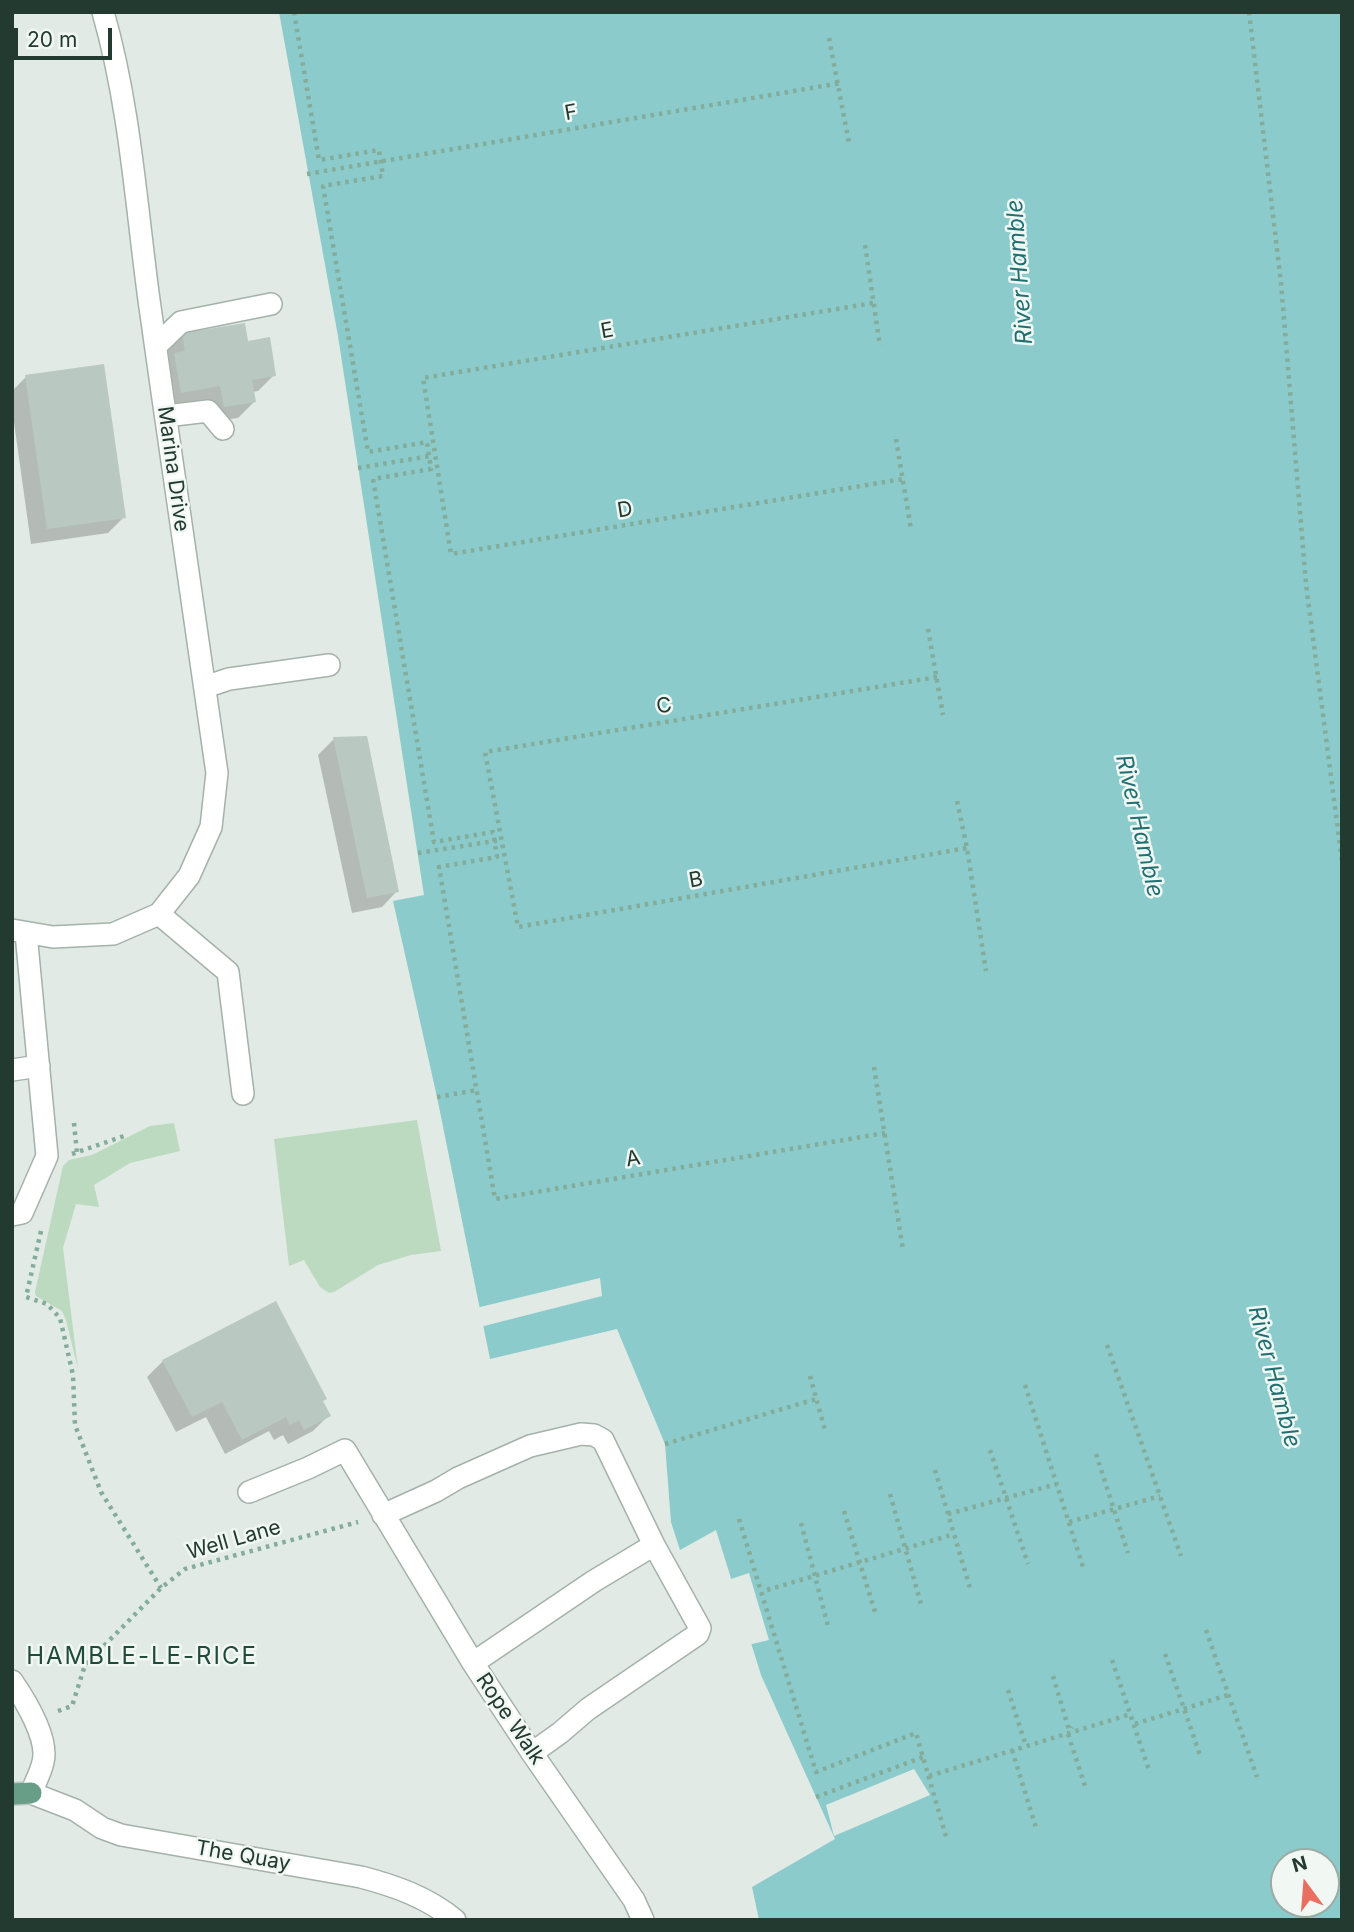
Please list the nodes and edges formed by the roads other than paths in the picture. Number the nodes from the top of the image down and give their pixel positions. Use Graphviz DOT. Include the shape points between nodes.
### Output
graph roads {
  1 [pos="103,12"];
  2 [pos="271,304"];
  3 [pos="156,346"];
  4 [pos="166,416"];
  5 [pos="223,429"];
  6 [pos="329,665"];
  7 [pos="205,687"];
  8 [pos="159,914"];
  9 [pos="19,931"];
  10 [pos="39,1066"];
  11 [pos="12,1070"];
  12 [pos="243,1094"];
  13 [pos="12,1214"];
  14 [pos="249,1492"];
  15 [pos="383,1515"];
  16 [pos="654,1545"];
  17 [pos="473,1663"];
  18 [pos="15,1690"];
  19 [pos="532,1753"];
  20 [pos="22,1793"];
  21 [pos="455,1920"];
  22 [pos="643,1920"];
  1 -- 3 [label="street, Marina Drive" via="125,108"];
  2 -- 3 [label="street" via="181,322"];
  3 -- 4 [label="street, Marina Drive"];
  4 -- 5 [label="street" via="208,411"];
  4 -- 7 [label="street, Marina Drive"];
  6 -- 7 [label="street"];
  7 -- 8 [label="street, Marina Drive" via="217,773 211,827 189,876"];
  8 -- 9 [label="street, Marina Drive" via="113,934 53,937"];
  8 -- 12 [label="street" via="228,972"];
  9 -- 10 [label="street"];
  10 -- 11 [label="street"];
  10 -- 13 [label="street" via="47,1156 22,1213"];
  14 -- 15 [label="street, Rope Walk" via="345,1450"];
  15 -- 16 [label="street" via="530,1446 594,1434 603,1440"];
  15 -- 17 [label="street, Rope Walk"];
  16 -- 17 [label="street"];
  16 -- 19 [label="street" via="698,1623 698,1634"];
  17 -- 19 [label="street, Rope Walk"];
  18 -- 20 [label="street" via="35,1719 44,1759"];
  19 -- 22 [label="street, Rope Walk" via="634,1900"];
  20 -- 21 [label="street, The Quay" via="75,1810 121,1835 397,1887"];
}
